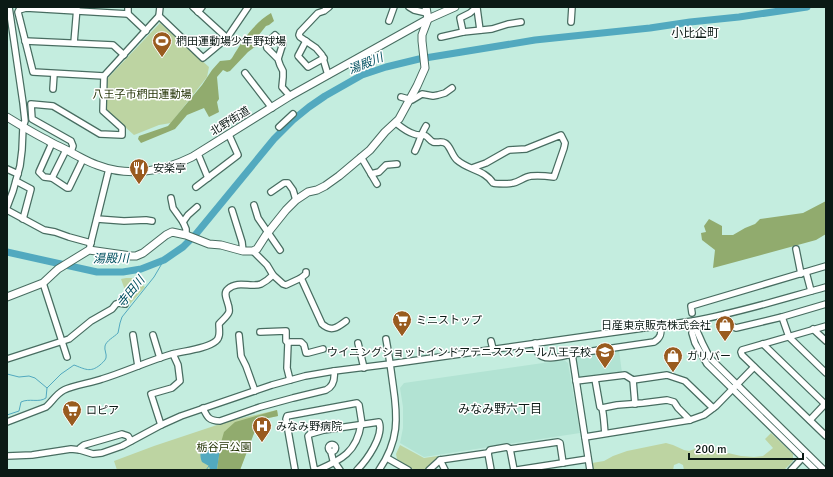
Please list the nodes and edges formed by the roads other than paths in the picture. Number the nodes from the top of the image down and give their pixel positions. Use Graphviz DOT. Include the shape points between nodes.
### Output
graph roads {
  1 [pos="9,7"];
  2 [pos="128,7"];
  3 [pos="160,7"];
  4 [pos="193,7"];
  5 [pos="202,7"];
  6 [pos="248,7"];
  7 [pos="329,7"];
  8 [pos="394,7"];
  9 [pos="409,7"];
  10 [pos="455,7"];
  11 [pos="572,7"];
  12 [pos="26,8"];
  13 [pos="477,8"];
  14 [pos="77,9"];
  15 [pos="198,12"];
  16 [pos="427,13"];
  17 [pos="128,14"];
  18 [pos="159,16"];
  19 [pos="7,18"];
  20 [pos="390,21"];
  21 [pos="521,22"];
  22 [pos="571,22"];
  23 [pos="480,30"];
  24 [pos="146,31"];
  25 [pos="463,32"];
  26 [pos="441,37"];
  27 [pos="227,38"];
  28 [pos="26,41"];
  29 [pos="306,41"];
  30 [pos="74,43"];
  31 [pos="124,55"];
  32 [pos="278,58"];
  33 [pos="324,58"];
  34 [pos="245,72"];
  35 [pos="54,74"];
  36 [pos="328,75"];
  37 [pos="104,76"];
  38 [pos="452,88"];
  39 [pos="53,89"];
  40 [pos="290,96"];
  41 [pos="401,97"];
  42 [pos="410,100"];
  43 [pos="272,108"];
  44 [pos="293,114"];
  45 [pos="7,117"];
  46 [pos="396,123"];
  47 [pos="426,126"];
  48 [pos="23,127"];
  49 [pos="279,127"];
  50 [pos="229,135"];
  51 [pos="421,135"];
  52 [pos="52,143"];
  53 [pos="69,151"];
  54 [pos="415,151"];
  55 [pos="198,154"];
  56 [pos="361,157"];
  57 [pos="83,159"];
  58 [pos="397,164"];
  59 [pos="472,168"];
  60 [pos="7,169"];
  61 [pos="109,169"];
  62 [pos="18,174"];
  63 [pos="372,174"];
  64 [pos="52,178"];
  65 [pos="208,178"];
  66 [pos="16,181"];
  67 [pos="376,184"];
  68 [pos="196,187"];
  69 [pos="272,192"];
  70 [pos="171,198"];
  71 [pos="296,200"];
  72 [pos="254,206"];
  73 [pos="7,207"];
  74 [pos="197,207"];
  75 [pos="7,210"];
  76 [pos="232,210"];
  77 [pos="23,219"];
  78 [pos="97,219"];
  79 [pos="152,221"];
  80 [pos="183,222"];
  81 [pos="268,232"];
  82 [pos="186,236"];
  83 [pos="90,246"];
  84 [pos="796,249"];
  85 [pos="280,250"];
  86 [pos="243,251"];
  87 [pos="253,251"];
  88 [pos="826,266"];
  89 [pos="306,272"];
  90 [pos="803,273"];
  91 [pos="273,275"];
  92 [pos="301,278"];
  93 [pos="43,283"];
  94 [pos="826,287"];
  95 [pos="811,291"];
  96 [pos="7,297"];
  97 [pos="125,304"];
  98 [pos="826,304"];
  99 [pos="692,313"];
  100 [pos="726,314"];
  101 [pos="782,316"];
  102 [pos="346,321"];
  103 [pos="693,321"];
  104 [pos="660,325"];
  105 [pos="826,326"];
  106 [pos="813,329"];
  107 [pos="260,332"];
  108 [pos="133,335"];
  109 [pos="153,335"];
  110 [pos="239,335"];
  111 [pos="789,337"];
  112 [pos="386,339"];
  113 [pos="491,340"];
  114 [pos="62,341"];
  115 [pos="826,341"];
  116 [pos="358,343"];
  117 [pos="535,343"];
  118 [pos="288,344"];
  119 [pos="763,344"];
  120 [pos="323,349"];
  121 [pos="493,349"];
  122 [pos="173,354"];
  123 [pos="572,354"];
  124 [pos="67,357"];
  125 [pos="160,358"];
  126 [pos="7,359"];
  127 [pos="390,364"];
  128 [pos="138,366"];
  129 [pos="754,367"];
  130 [pos="364,368"];
  131 [pos="334,371"];
  132 [pos="826,373"];
  133 [pos="595,379"];
  134 [pos="290,380"];
  135 [pos="633,380"];
  136 [pos="576,382"];
  137 [pos="735,387"];
  138 [pos="255,391"];
  139 [pos="635,404"];
  140 [pos="826,404"];
  141 [pos="203,408"];
  142 [pos="602,408"];
  143 [pos="713,408"];
  144 [pos="690,420"];
  145 [pos="810,420"];
  146 [pos="7,422"];
  147 [pos="361,424"];
  148 [pos="161,425"];
  149 [pos="605,433"];
  150 [pos="826,436"];
  151 [pos="585,437"];
  152 [pos="131,441"];
  153 [pos="510,449"];
  154 [pos="80,450"];
  155 [pos="331,452"];
  156 [pos="488,452"];
  157 [pos="7,456"];
  158 [pos="805,456"];
  159 [pos="387,458"];
  160 [pos="588,459"];
  161 [pos="440,460"];
  162 [pos="334,463"];
  163 [pos="563,463"];
  164 [pos="295,470"];
  165 [pos="317,470"];
  166 [pos="340,470"];
  167 [pos="357,470"];
  168 [pos="379,470"];
  169 [pos="408,470"];
  170 [pos="429,470"];
  171 [pos="445,470"];
  172 [pos="491,470"];
  173 [pos="514,470"];
  174 [pos="517,470"];
  175 [pos="590,470"];
  176 [pos="791,470"];
  177 [pos="815,470"];
  178 [pos="824,470"];
  1 -- 48 [label="street" via="23,103"];
  2 -- 17 [label="street"];
  3 -- 18 [label="street"];
  4 -- 15 [label="street"];
  5 -- 15 [label="street"];
  6 -- 27 [label="street"];
  7 -- 29 [label="street" via="318,13 300,32 300,37"];
  8 -- 20 [label="street"];
  9 -- 16 [label="street"];
  10 -- 16 [label="main road, 北野街道"];
  11 -- 22 [label="street"];
  12 -- 14 [label="street"];
  12 -- 28 [label="street" via="18,12"];
  13 -- 23 [label="street"];
  13 -- 25 [label="street" via="460,18"];
  14 -- 17 [label="street"];
  14 -- 30 [label="street"];
  15 -- 27 [label="street"];
  16 -- 36 [label="main road, 北野街道"];
  16 -- 42 [label="main road" via="422,38 425,69"];
  17 -- 24 [label="street"];
  18 -- 24 [label="street"];
  18 -- 27 [label="street" via="203,58"];
  19 -- 48 [label="street"];
  21 -- 23 [label="street"];
  23 -- 25 [label="street"];
  24 -- 31 [label="street"];
  25 -- 26 [label="street"];
  28 -- 30 [label="street"];
  28 -- 35 [label="street" via="33,72"];
  29 -- 33 [label="street"];
  29 -- 33 [label="street" via="298,56 308,67"];
  30 -- 31 [label="street" via="113,46"];
  31 -- 37 [label="street"];
  32 -- 40 [label="street" via="283,71 282,87"];
  33 -- 36 [label="street"];
  34 -- 43 [label="street"];
  35 -- 37 [label="street"];
  35 -- 39 [label="street"];
  36 -- 40 [label="main road, 北野街道"];
  37 -- 53 [label="street" via="103,111 122,128 122,135 100,134 53,106 31,104 32,119 72,141 73,146"];
  38 -- 42 [label="street" via="445,93 433,96 422,94"];
  40 -- 43 [label="main road, 北野街道"];
  41 -- 42 [label="street"];
  42 -- 46 [label="main road"];
  43 -- 50 [label="main road, 北野街道"];
  44 -- 49 [label="street"];
  45 -- 48 [label="main road, 北野街道"];
  46 -- 51 [label="street" via="414,135"];
  46 -- 56 [label="main road"];
  47 -- 51 [label="street"];
  48 -- 52 [label="main road, 北野街道"];
  48 -- 62 [label="street"];
  50 -- 55 [label="main road, 北野街道"];
  50 -- 65 [label="street" via="238,156"];
  51 -- 54 [label="street"];
  51 -- 59 [label="street" via="433,142 446,143 457,160"];
  52 -- 53 [label="main road, 北野街道"];
  52 -- 64 [label="street" via="38,172 44,177"];
  53 -- 57 [label="main road, 北野街道"];
  53 -- 64 [label="street"];
  55 -- 61 [label="main road, 北野街道" via="181,163 157,170 135,172"];
  55 -- 65 [label="street"];
  56 -- 63 [label="street"];
  56 -- 71 [label="main road" via="325,186"];
  57 -- 61 [label="main road, 北野街道"];
  57 -- 64 [label="street" via="69,188"];
  58 -- 63 [label="street" via="386,166"];
  59 -- 59 [label="street" via="495,184 512,184 530,176 554,177 565,144 562,135 526,149 509,150"];
  60 -- 62 [label="street"];
  61 -- 78 [label="street"];
  62 -- 66 [label="street"];
  63 -- 67 [label="street"];
  65 -- 68 [label="street"];
  66 -- 73 [label="street"];
  66 -- 77 [label="street" via="31,189"];
  69 -- 71 [label="street" via="288,183"];
  70 -- 80 [label="street" via="173,208"];
  71 -- 81 [label="main road"];
  72 -- 81 [label="street" via="258,218"];
  74 -- 80 [label="street"];
  75 -- 77 [label="street"];
  76 -- 86 [label="street"];
  77 -- 83 [label="street" via="47,231"];
  78 -- 79 [label="street" via="124,222"];
  78 -- 83 [label="street"];
  80 -- 82 [label="street"];
  81 -- 85 [label="street"];
  81 -- 87 [label="main road" via="259,247"];
  82 -- 83 [label="main road" via="169,233 141,255 136,256"];
  82 -- 86 [label="main road"];
  83 -- 93 [label="main road"];
  84 -- 90 [label="street"];
  86 -- 87 [label="main road"];
  87 -- 91 [label="street"];
  88 -- 90 [label="street"];
  89 -- 92 [label="street"];
  90 -- 95 [label="street"];
  90 -- 99 [label="street" via="691,306"];
  91 -- 92 [label="street" via="286,285"];
  91 -- 122 [label="street" via="260,284 240,284 227,289 225,296 229,310 219,324 216,340 205,346"];
  92 -- 102 [label="street" via="322,324 330,329"];
  93 -- 96 [label="main road"];
  93 -- 114 [label="street"];
  94 -- 95 [label="street"];
  95 -- 100 [label="street"];
  97 -- 114 [label="street" via="116,304 69,339"];
  98 -- 101 [label="street"];
  100 -- 101 [label="street" via="728,322 736,328"];
  100 -- 103 [label="street"];
  101 -- 111 [label="street"];
  103 -- 104 [label="street"];
  103 -- 137 [label="street" via="706,352"];
  104 -- 117 [label="street"];
  104 -- 123 [label="street" via="660,336 654,342"];
  105 -- 106 [label="street"];
  106 -- 111 [label="street"];
  106 -- 115 [label="street"];
  107 -- 118 [label="street" via="286,332"];
  108 -- 128 [label="street"];
  109 -- 125 [label="street"];
  110 -- 138 [label="street" via="241,356"];
  111 -- 119 [label="street"];
  111 -- 132 [label="street"];
  112 -- 127 [label="street"];
  113 -- 121 [label="street"];
  114 -- 124 [label="street"];
  114 -- 126 [label="street"];
  116 -- 130 [label="street"];
  117 -- 121 [label="street"];
  117 -- 123 [label="street" via="538,353 544,357"];
  118 -- 120 [label="street" via="301,342 306,353"];
  118 -- 134 [label="street" via="287,368"];
  119 -- 129 [label="street" via="741,352"];
  119 -- 140 [label="street"];
  121 -- 127 [label="street"];
  122 -- 125 [label="street"];
  122 -- 148 [label="street" via="178,365 180,381 172,388 151,394"];
  123 -- 136 [label="street"];
  125 -- 128 [label="street"];
  127 -- 130 [label="street"];
  127 -- 159 [label="street" via="397,418 395,435"];
  128 -- 146 [label="street" via="65,389 46,407"];
  129 -- 137 [label="street"];
  129 -- 145 [label="street"];
  130 -- 131 [label="street"];
  131 -- 134 [label="street"];
  131 -- 141 [label="street" via="335,378 329,389 260,407 220,421 210,419"];
  133 -- 135 [label="street" via="625,374"];
  133 -- 136 [label="street"];
  133 -- 142 [label="street"];
  134 -- 138 [label="street"];
  135 -- 139 [label="street"];
  135 -- 143 [label="street" via="667,375 685,381"];
  136 -- 151 [label="street"];
  137 -- 143 [label="street"];
  137 -- 158 [label="street"];
  138 -- 141 [label="street"];
  139 -- 142 [label="street"];
  139 -- 144 [label="street" via="671,401"];
  140 -- 145 [label="street"];
  141 -- 148 [label="street"];
  142 -- 149 [label="street"];
  143 -- 144 [label="street" via="702,416"];
  144 -- 149 [label="street"];
  145 -- 150 [label="street"];
  147 -- 162 [label="street" via="352,449"];
  147 -- 164 [label="street" via="357,403 287,416"];
  147 -- 165 [label="street" via="308,436 314,468"];
  147 -- 167 [label="street" via="377,421 380,424 376,444"];
  148 -- 152 [label="street"];
  149 -- 151 [label="street"];
  151 -- 160 [label="street"];
  152 -- 154 [label="street" via="102,453 93,454"];
  152 -- 154 [label="street" via="128,436 122,434 84,446"];
  153 -- 156 [label="street" via="507,447"];
  153 -- 163 [label="street" via="558,442"];
  153 -- 173 [label="street"];
  154 -- 157 [label="street"];
  155 -- 162 [label="street"];
  156 -- 161 [label="street"];
  156 -- 172 [label="street"];
  158 -- 176 [label="street"];
  158 -- 177 [label="street"];
  158 -- 178 [label="street"];
  159 -- 168 [label="street"];
  159 -- 169 [label="street"];
  160 -- 163 [label="street"];
  160 -- 175 [label="street"];
  161 -- 170 [label="street"];
  161 -- 171 [label="street"];
  162 -- 165 [label="street"];
  162 -- 166 [label="street"];
  163 -- 174 [label="street"];
}
